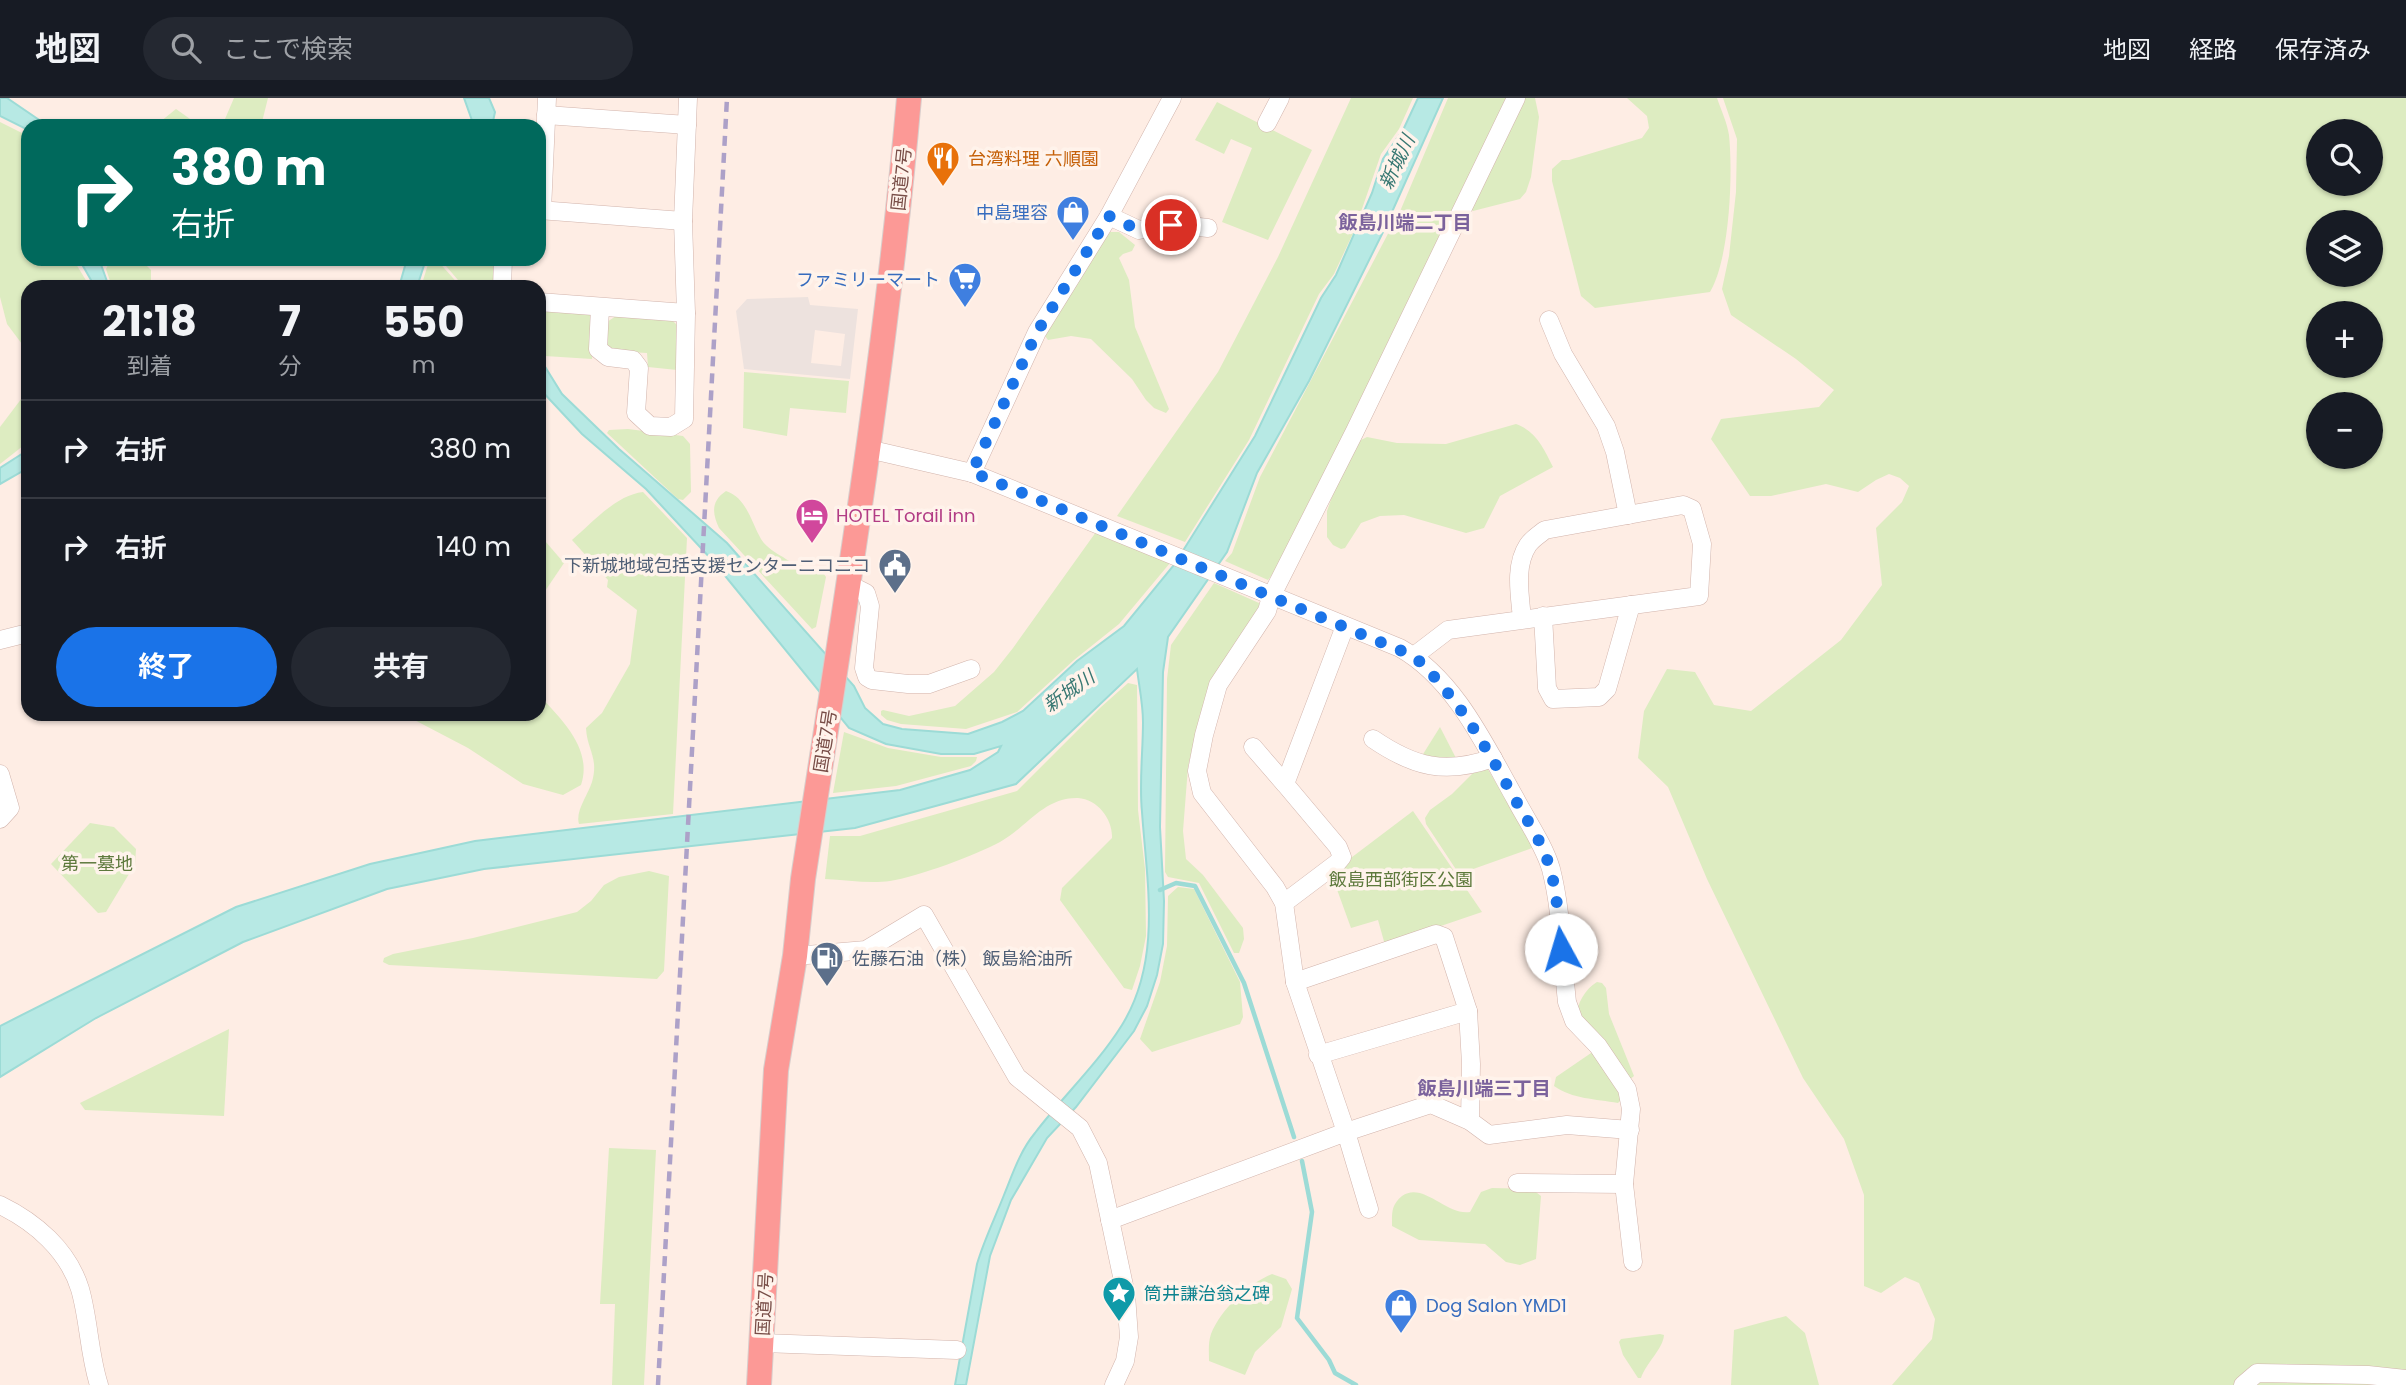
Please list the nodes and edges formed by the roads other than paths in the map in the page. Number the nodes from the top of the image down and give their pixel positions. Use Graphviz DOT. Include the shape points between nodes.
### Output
graph roads {
  1 [pos="688,98"];
  2 [pos="909,98"];
  3 [pos="1172,98"];
  4 [pos="1280,98"];
  5 [pos="1516,98"];
  6 [pos="547,107"];
  7 [pos="1268,123"];
  8 [pos="687,125"];
  9 [pos="546,210"];
  10 [pos="1109,216"];
  11 [pos="683,221"];
  12 [pos="1208,228"];
  13 [pos="546,304"];
  14 [pos="600,308"];
  15 [pos="686,313"];
  16 [pos="1549,320"];
  17 [pos="868,449"];
  18 [pos="972,472"];
  19 [pos="1628,515"];
  20 [pos="849,584"];
  21 [pos="1271,597"];
  22 [pos="1631,605"];
  23 [pos="1542,616"];
  24 [pos="1522,619"];
  25 [pos="1345,626"];
  26 [pos="21,635"];
  27 [pos="0,640"];
  28 [pos="1414,656"];
  29 [pos="971,669"];
  30 [pos="1373,739"];
  31 [pos="1253,747"];
  32 [pos="1493,758"];
  33 [pos="0,774"];
  34 [pos="1285,783"];
  35 [pos="0,819"];
  36 [pos="1284,903"];
  37 [pos="795,956"];
  38 [pos="1295,982"];
  39 [pos="1468,1011"];
  40 [pos="1318,1055"];
  41 [pos="1470,1121"];
  42 [pos="1630,1130"];
  43 [pos="1346,1132"];
  44 [pos="1517,1183"];
  45 [pos="1624,1184"];
  46 [pos="0,1205"];
  47 [pos="1369,1209"];
  48 [pos="1110,1220"];
  49 [pos="1633,1262"];
  50 [pos="762,1343"];
  51 [pos="957,1350"];
  52 [pos="2406,1379"];
  53 [pos="99,1385"];
  54 [pos="759,1385"];
  55 [pos="1114,1385"];
  56 [pos="2244,1385"];
  1 -- 8 [label="street"];
  2 -- 17 [label="highway, 国道7号"];
  3 -- 10 [label="street"];
  4 -- 7 [label="street"];
  5 -- 21 [label="street"];
  6 -- 8 [label="street"];
  8 -- 11 [label="street"];
  9 -- 11 [label="street"];
  10 -- 12 [label="street" via="1139,230 1171,225"];
  10 -- 18 [label="street" via="1037,332"];
  11 -- 15 [label="street"];
  13 -- 14 [label="street"];
  14 -- 15 [label="street"];
  14 -- 15 [label="street" via="598,349 608,357 634,360 639,368 636,413 650,426 671,427 684,419"];
  16 -- 19 [label="street" via="1563,355 1606,426"];
  17 -- 18 [label="street"];
  17 -- 20 [label="highway, 国道7号"];
  18 -- 21 [label="street"];
  19 -- 22 [label="street" via="1683,505 1692,509 1702,544 1699,596"];
  19 -- 24 [label="street" via="1545,530 1529,544 1519,578"];
  20 -- 29 [label="street" via="866,593 870,606 867,677 929,684"];
  20 -- 37 [label="highway, 国道7号"];
  21 -- 25 [label="street"];
  21 -- 36 [label="street" via="1267,611 1218,685 1197,771 1202,793"];
  22 -- 23 [label="street"];
  22 -- 23 [label="street" via="1607,689 1599,698 1553,699 1547,688"];
  23 -- 24 [label="street"];
  24 -- 28 [label="street" via="1448,630"];
  25 -- 28 [label="street"];
  25 -- 34 [label="street"];
  26 -- 27 [label="street"];
  28 -- 32 [label="street" via="1464,713"];
  30 -- 32 [label="street" via="1399,757 1420,763 1469,766"];
  31 -- 34 [label="street"];
  32 -- 42 [label="street" via="1550,868 1567,1002 1574,1021 1598,1046 1627,1089"];
  33 -- 35 [label="street" via="10,808"];
  34 -- 36 [label="street" via="1342,857"];
  36 -- 38 [label="street"];
  37 -- 48 [label="street" via="866,950 924,915 1017,1077 1080,1128 1098,1163"];
  37 -- 50 [label="highway, 国道7号" via="776,1070"];
  38 -- 39 [label="street" via="1436,934 1444,937"];
  38 -- 40 [label="street"];
  39 -- 40 [label="street"];
  39 -- 41 [label="street"];
  40 -- 43 [label="street"];
  41 -- 42 [label="street" via="1489,1135 1567,1125"];
  41 -- 43 [label="street" via="1432,1104"];
  42 -- 45 [label="street"];
  43 -- 47 [label="street"];
  43 -- 48 [label="street"];
  44 -- 45 [label="street"];
  45 -- 49 [label="street"];
  46 -- 53 [label="street" via="20,1214 63,1254 80,1288"];
  48 -- 55 [label="street" via="1126,1295 1129,1337"];
  50 -- 51 [label="street"];
  50 -- 54 [label="highway, 国道7号"];
  52 -- 56 [label="street" via="2257,1373"];
}
